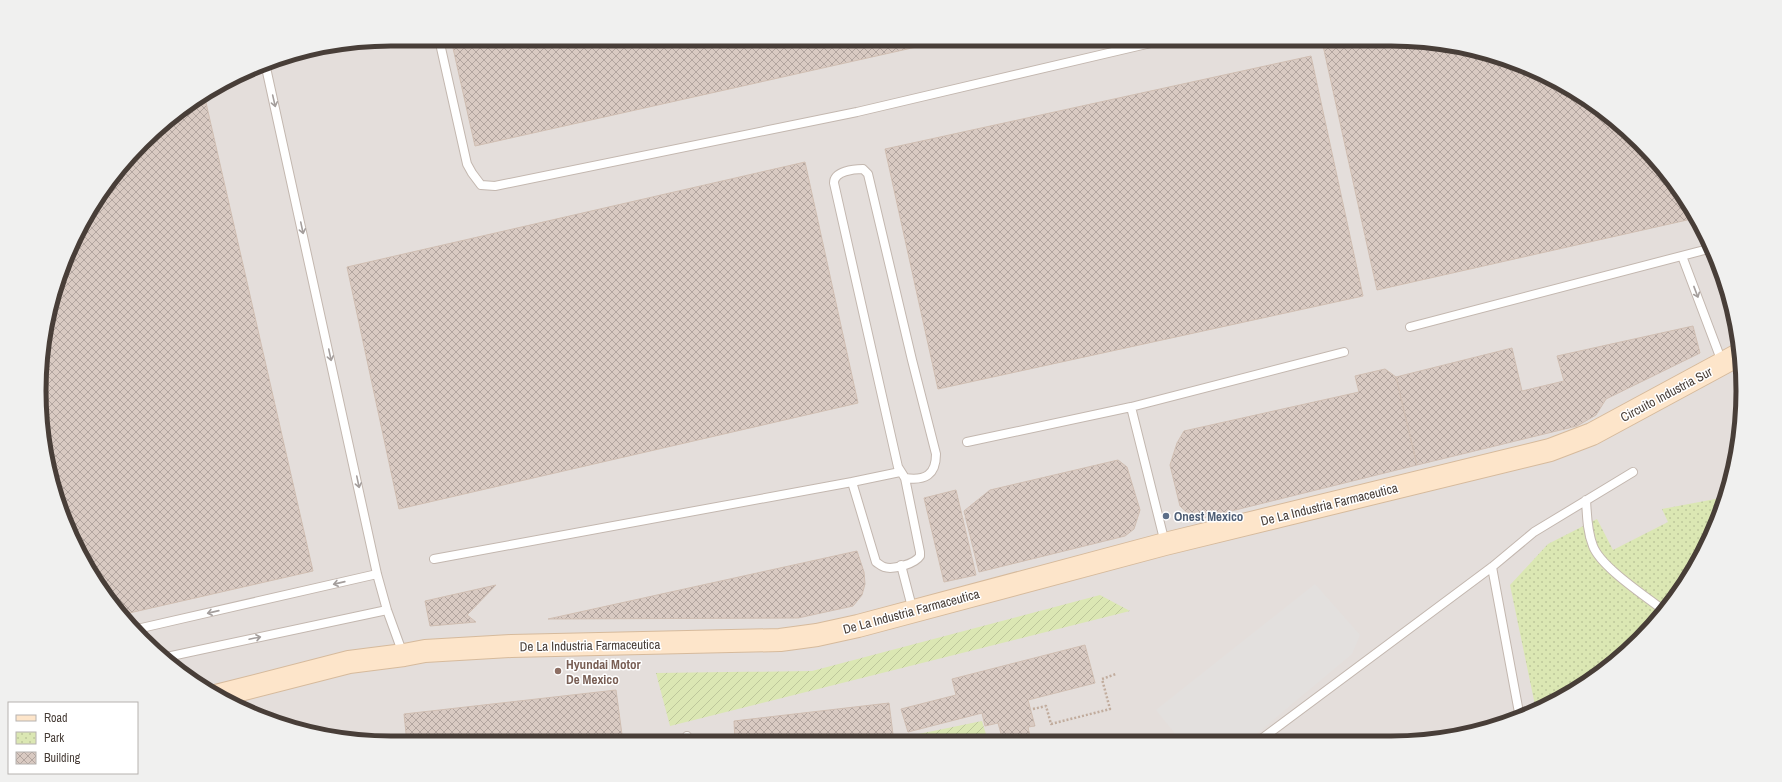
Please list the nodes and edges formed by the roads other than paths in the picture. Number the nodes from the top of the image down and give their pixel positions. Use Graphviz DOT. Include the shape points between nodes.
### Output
graph roads {
  1 [pos="441,46"];
  2 [pos="1138,46"];
  3 [pos="266,69"];
  4 [pos="1706,250"];
  5 [pos="1682,256"];
  6 [pos="1410,327"];
  7 [pos="1344,352"];
  8 [pos="1731,359"];
  9 [pos="1131,407"];
  10 [pos="1592,434"];
  11 [pos="967,442"];
  12 [pos="1633,472"];
  13 [pos="902,475"];
  14 [pos="852,482"];
  15 [pos="1586,500"];
  16 [pos="1165,544"];
  17 [pos="434,559"];
  18 [pos="900,565"];
  19 [pos="1492,567"];
  20 [pos="378,574"];
  21 [pos="1660,607"];
  22 [pos="387,610"];
  23 [pos="913,611"];
  24 [pos="141,628"];
  25 [pos="404,655"];
  26 [pos="171,656"];
  27 [pos="225,694"];
  28 [pos="1519,712"];
  29 [pos="1265,736"];
  1 -- 2 [label="lane" via="467,164 481,185 495,186 856,112"];
  3 -- 20 [label="lane, one-way"];
  4 -- 5 [label="lane"];
  5 -- 6 [label="lane"];
  5 -- 8 [label="lane, one-way"];
  7 -- 9 [label="lane"];
  8 -- 10 [label="main road, Circuito Industria Sur"];
  9 -- 11 [label="lane"];
  9 -- 16 [label="lane"];
  10 -- 16 [label="main road, De La Industria Farmaceutica" via="1550,450 1516,459"];
  12 -- 15 [label="lane"];
  13 -- 13 [label="lane" via="834,183 839,174 857,169 863,169 868,174 936,454 934,469 928,476 916,480"];
  13 -- 14 [label="lane"];
  13 -- 18 [label="lane" via="920,556 916,560"];
  14 -- 17 [label="lane"];
  14 -- 18 [label="lane" via="876,562 890,568"];
  15 -- 19 [label="lane" via="1534,532"];
  15 -- 21 [label="lane" via="1589,536 1601,560"];
  16 -- 23 [label="main road, De La Industria Farmaceutica"];
  18 -- 23 [label="lane"];
  19 -- 28 [label="lane"];
  19 -- 29 [label="lane"];
  20 -- 22 [label="lane"];
  20 -- 24 [label="lane, one-way"];
  22 -- 25 [label="lane"];
  26 -- 22 [label="lane, one-way"];
  23 -- 25 [label="main road, De La Industria Farmaceutica" via="858,626 780,640 499,647 425,651"];
  25 -- 27 [label="main road, De La Industria Farmaceutica" via="349,662"];
}
